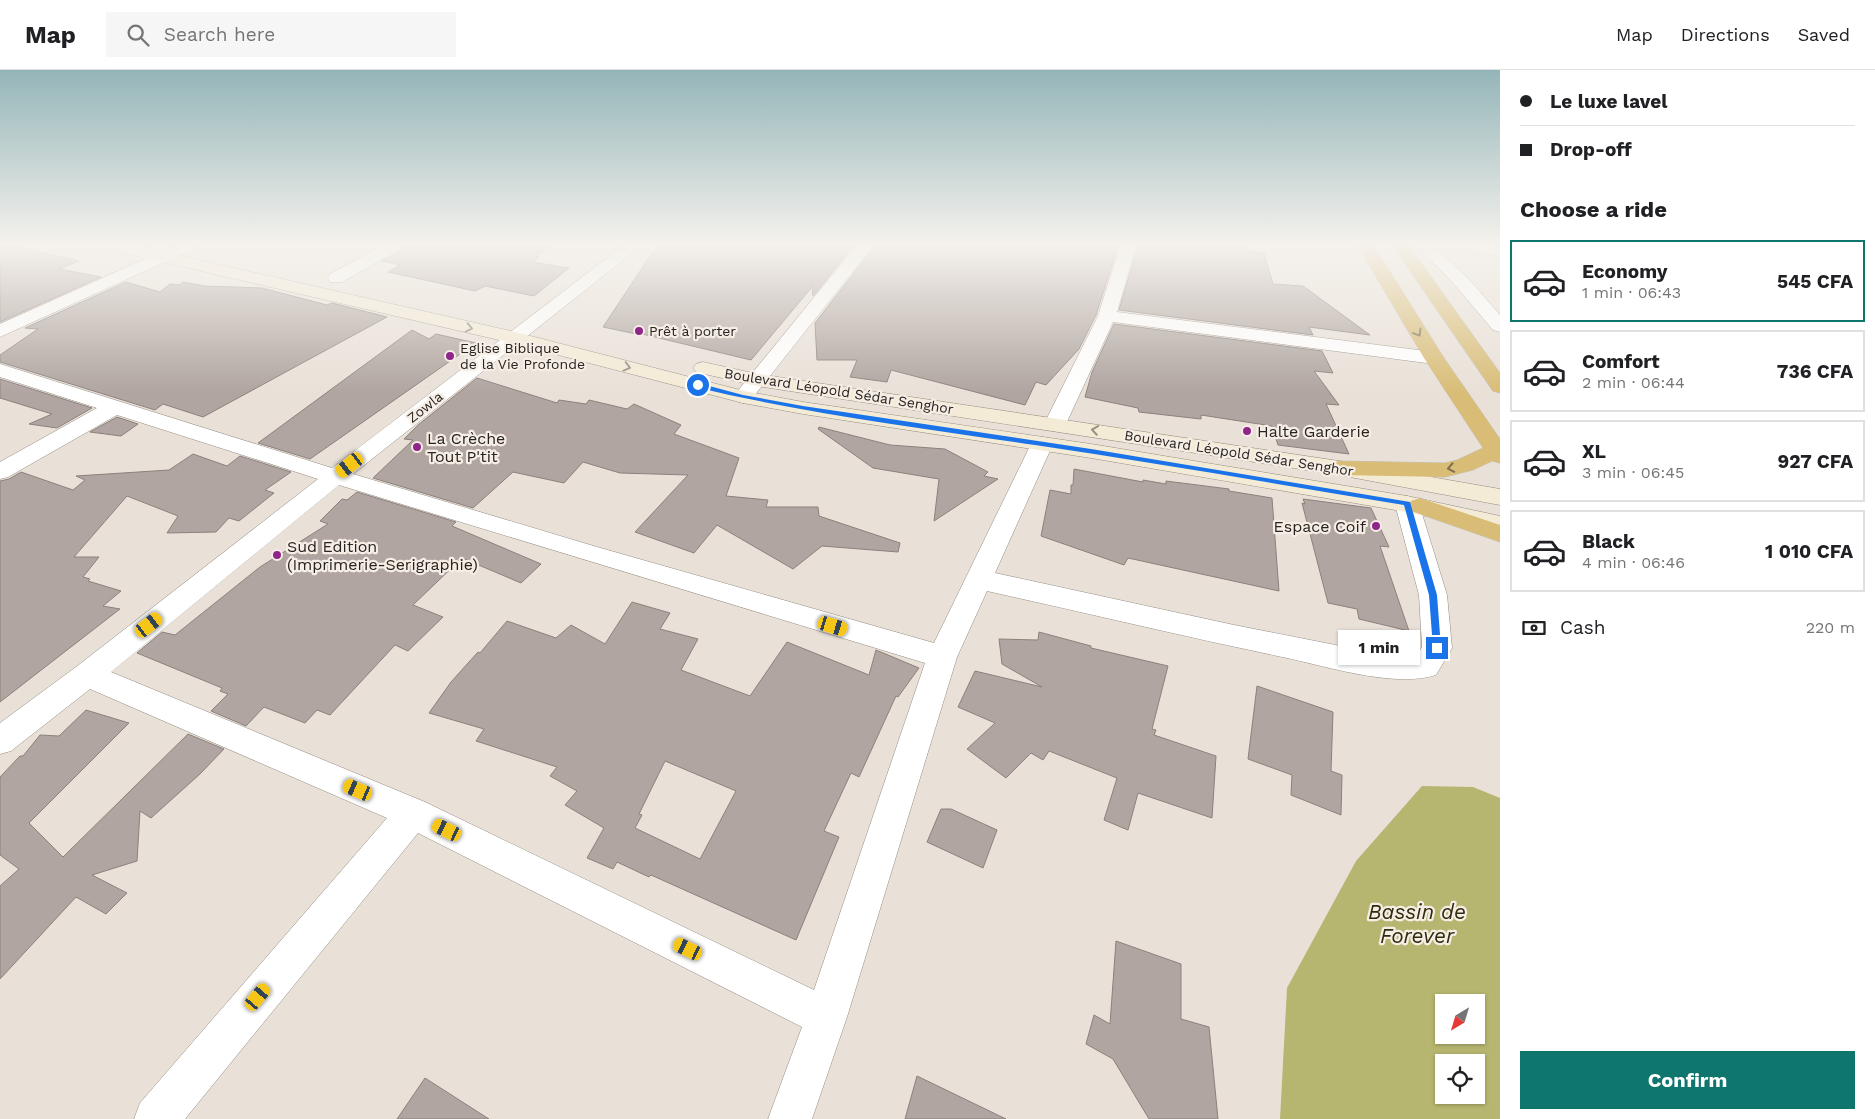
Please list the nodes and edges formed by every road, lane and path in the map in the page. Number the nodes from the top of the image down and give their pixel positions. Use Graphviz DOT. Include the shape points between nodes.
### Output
graph roads {
  1 [pos="80,295"];
  2 [pos="328,295"];
  3 [pos="409,295"];
  4 [pos="571,295"];
  5 [pos="826,295"];
  6 [pos="1113,295"];
  7 [pos="1396,295"];
  8 [pos="1435,295"];
  9 [pos="1473,295"];
  10 [pos="1107,316"];
  11 [pos="533,324"];
  12 [pos="1500,326"];
  13 [pos="0,331"];
  14 [pos="514,338"];
  15 [pos="1434,358"];
  16 [pos="0,370"];
  17 [pos="757,380"];
  18 [pos="1500,387"];
  19 [pos="743,397"];
  20 [pos="114,408"];
  21 [pos="1049,434"];
  22 [pos="1498,453"];
  23 [pos="1339,468"];
  24 [pos="0,472"];
  25 [pos="335,477"];
  26 [pos="1500,497"];
  27 [pos="1413,505"];
  28 [pos="1500,524"];
  29 [pos="1500,534"];
  30 [pos="977,579"];
  31 [pos="942,657"];
  32 [pos="87,675"];
  33 [pos="0,741"];
  34 [pos="413,813"];
  35 [pos="826,1017"];
  36 [pos="156,1119"];
  37 [pos="790,1119"];
  1 -- 13 [label="street"];
  2 -- 14 [label="main road, Boulevard Léopold Sédar Senghor, one-way"];
  3 -- 11 [label="main road, Boulevard Léopold Sédar Senghor"];
  4 -- 11 [label="street, Zowla"];
  5 -- 17 [label="street"];
  6 -- 10 [label="street"];
  7 -- 15 [label="highway, one-way"];
  8 -- 18 [label="highway"];
  9 -- 12 [label="street"];
  10 -- 15 [label="street"];
  10 -- 21 [label="street"];
  11 -- 14 [label="street, Zowla"];
  11 -- 17 [label="main road, Boulevard Léopold Sédar Senghor"];
  14 -- 19 [label="main road, Boulevard Léopold Sédar Senghor, one-way"];
  14 -- 25 [label="street, Zowla"];
  15 -- 22 [label="highway"];
  16 -- 20 [label="street"];
  17 -- 19 [label="street"];
  17 -- 21 [label="main road, Boulevard Léopold Sédar Senghor"];
  19 -- 21 [label="main road, Boulevard Léopold Sédar Senghor" via="803,408"];
  20 -- 24 [label="street"];
  20 -- 25 [label="street"];
  23 -- 21 [label="main road, Boulevard Léopold Sédar Senghor, one-way"];
  21 -- 27 [label="main road, Boulevard Léopold Sédar Senghor"];
  21 -- 30 [label="street"];
  22 -- 23 [label="highway, one-way" via="1445,470"];
  23 -- 26 [label="main road, Boulevard Léopold Sédar Senghor"];
  25 -- 31 [label="street"];
  25 -- 32 [label="street, Zowla"];
  27 -- 28 [label="main road, Boulevard Léopold Sédar Senghor"];
  27 -- 29 [label="highway"];
  27 -- 30 [label="street" via="1433,595 1437,648 1424,667 1396,669"];
  30 -- 31 [label="street"];
  31 -- 35 [label="street"];
  32 -- 33 [label="street, Zowla"];
  32 -- 34 [label="street"];
  34 -- 35 [label="street"];
  34 -- 36 [label="street"];
  35 -- 37 [label="street"];
}
